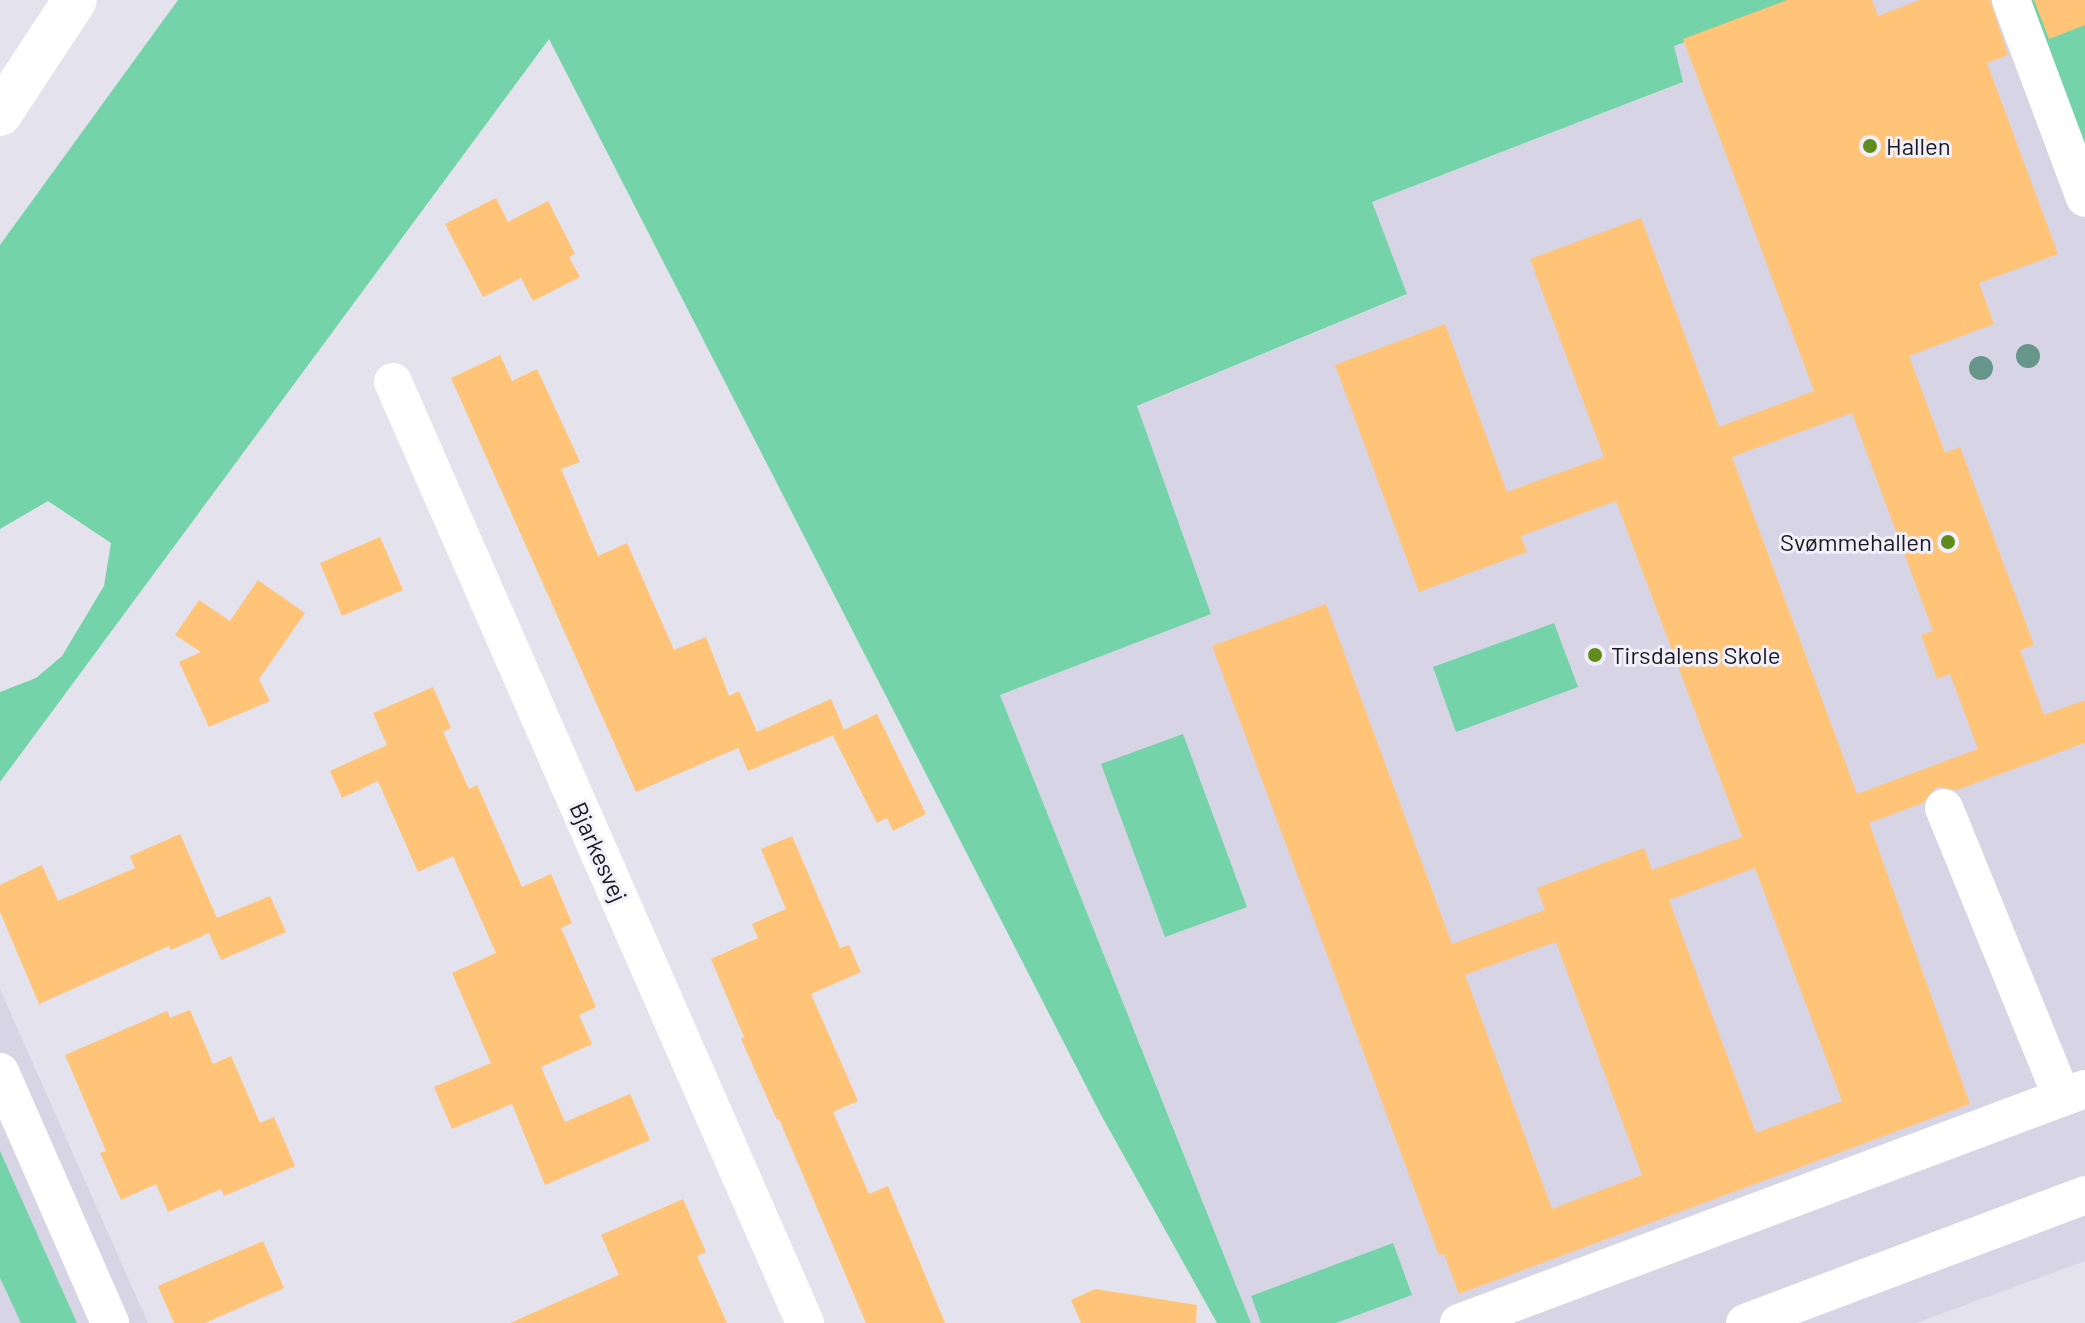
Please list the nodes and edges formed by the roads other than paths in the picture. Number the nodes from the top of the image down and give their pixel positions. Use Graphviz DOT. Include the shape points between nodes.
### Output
graph roads {
  1 [pos="75,0"];
  2 [pos="2011,0"];
  3 [pos="0,114"];
  4 [pos="2085,198"];
  5 [pos="393,382"];
  6 [pos="1944,808"];
  7 [pos="0,1072"];
  8 [pos="2073,1093"];
  9 [pos="2085,1195"];
  10 [pos="1508,1314"];
  11 [pos="110,1323"];
  12 [pos="805,1323"];
  13 [pos="1459,1323"];
  14 [pos="1745,1323"];
  1 -- 3 [label="highway"];
  2 -- 4 [label="street"];
  5 -- 12 [label="street, Bjarkesvej"];
  6 -- 8 [label="street"];
  7 -- 11 [label="street"];
  8 -- 10 [label="street"];
  9 -- 14 [label="street"];
  10 -- 13 [label="street"];
}
